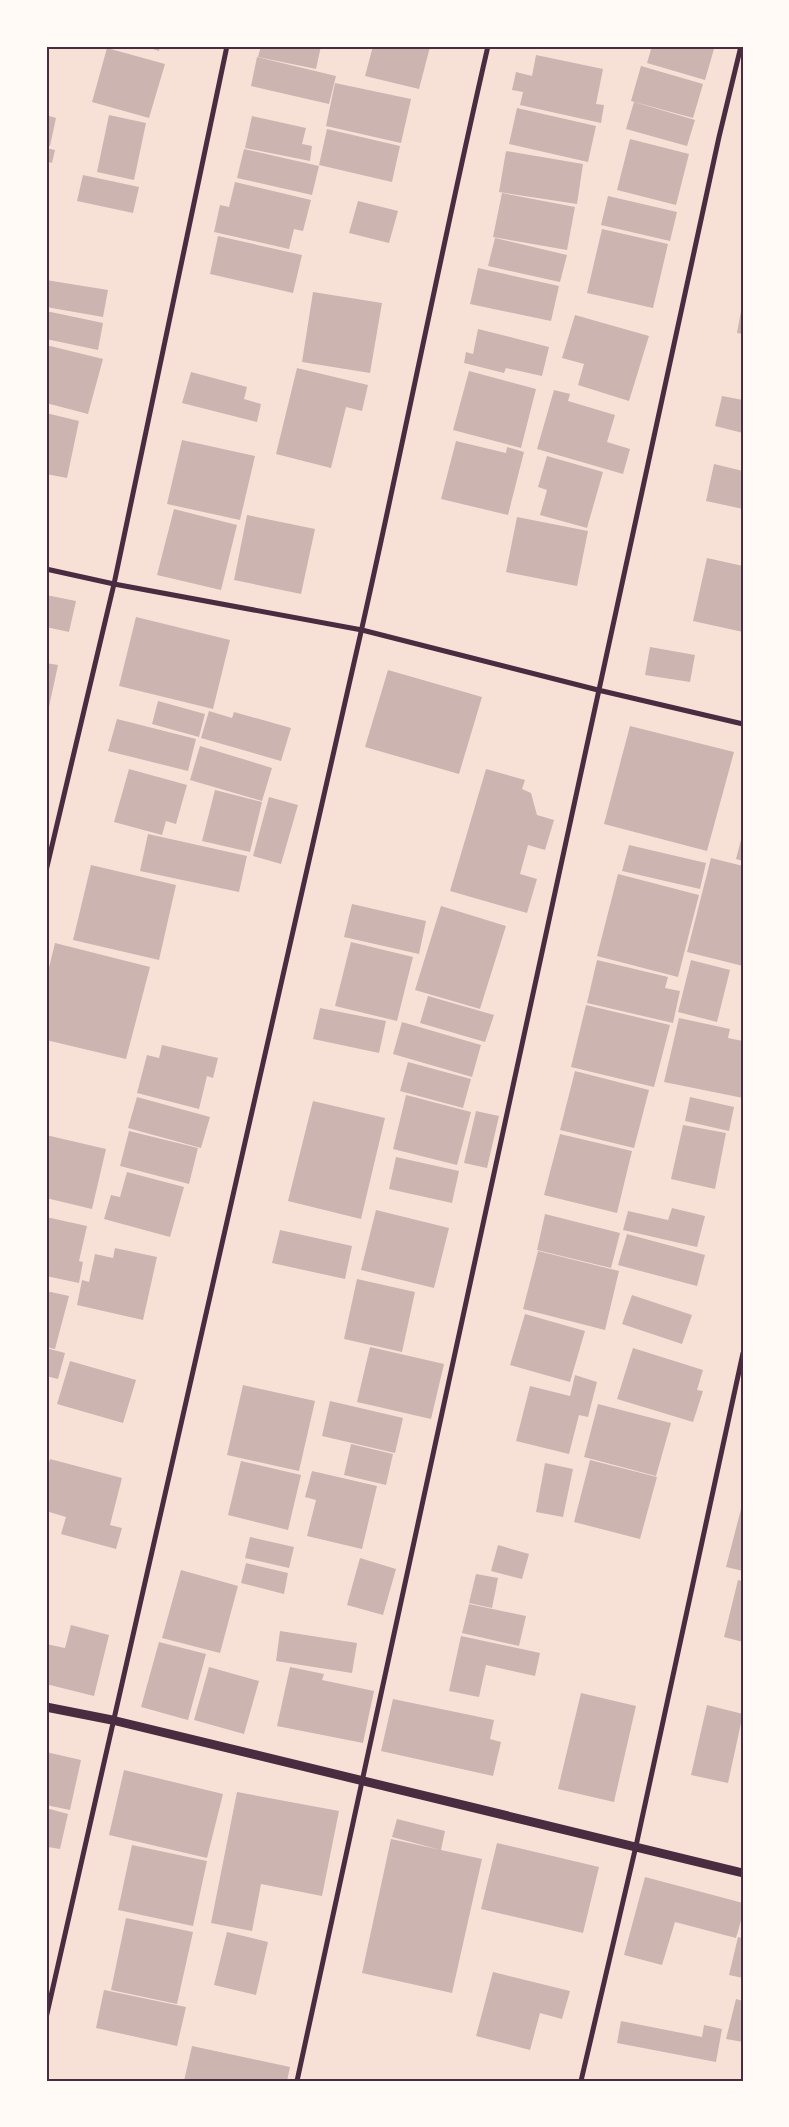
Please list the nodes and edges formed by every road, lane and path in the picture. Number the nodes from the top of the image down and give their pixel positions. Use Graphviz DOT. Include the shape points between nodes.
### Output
graph roads {
  1 [pos="227,46"];
  2 [pos="488,46"];
  3 [pos="741,46"];
  4 [pos="46,569"];
  5 [pos="114,584"];
  6 [pos="362,630"];
  7 [pos="598,690"];
  8 [pos="743,724"];
  9 [pos="46,871"];
  10 [pos="743,1353"];
  11 [pos="46,1707"];
  12 [pos="112,1720"];
  13 [pos="362,1782"];
  14 [pos="636,1846"];
  15 [pos="743,1873"];
  16 [pos="46,2018"];
  17 [pos="297,2081"];
  18 [pos="581,2081"];
  1 -- 5 [label="street"];
  2 -- 6 [label="street"];
  3 -- 7 [label="street"];
  4 -- 5 [label="street"];
  5 -- 6 [label="street"];
  5 -- 9 [label="street"];
  6 -- 7 [label="street"];
  6 -- 12 [label="street"];
  7 -- 8 [label="street"];
  7 -- 13 [label="street"];
  10 -- 14 [label="street"];
  11 -- 12 [label="street"];
  12 -- 13 [label="street"];
  12 -- 16 [label="street"];
  13 -- 14 [label="street"];
  13 -- 17 [label="street"];
  14 -- 15 [label="street"];
  14 -- 18 [label="street"];
}
